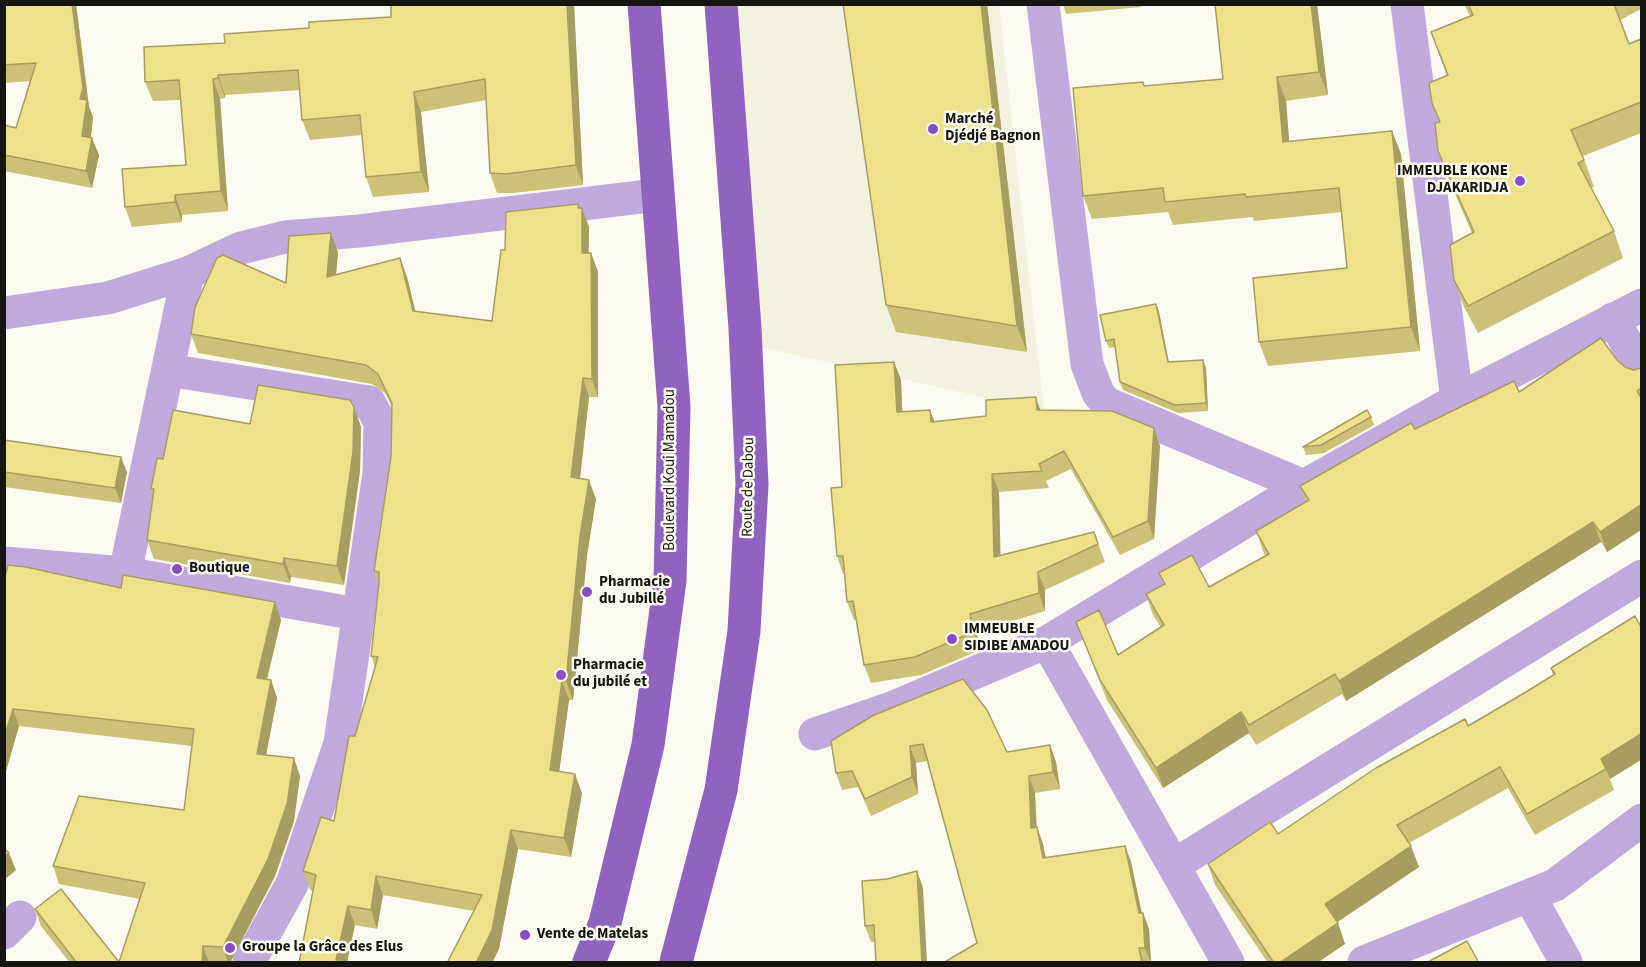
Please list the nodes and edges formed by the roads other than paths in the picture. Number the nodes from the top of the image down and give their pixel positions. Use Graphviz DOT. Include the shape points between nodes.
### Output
graph roads {
  1 [pos="644,4"];
  2 [pos="721,4"];
  3 [pos="1043,4"];
  4 [pos="1407,4"];
  5 [pos="657,195"];
  6 [pos="189,273"];
  7 [pos="1627,312"];
  8 [pos="4,313"];
  9 [pos="168,370"];
  10 [pos="1641,371"];
  11 [pos="1457,400"];
  12 [pos="1304,486"];
  13 [pos="4,563"];
  14 [pos="125,573"];
  15 [pos="1641,576"];
  16 [pos="357,614"];
  17 [pos="1047,642"];
  18 [pos="815,734"];
  19 [pos="1641,820"];
  20 [pos="1174,865"];
  21 [pos="1530,897"];
  22 [pos="249,963"];
  23 [pos="590,963"];
  24 [pos="676,963"];
  25 [pos="1228,963"];
  26 [pos="1364,963"];
  27 [pos="1566,963"];
  1 -- 5 [label="main road, Boulevard Koui Mamadou"];
  2 -- 24 [label="main road, Route de Dabou" via="745,328 752,484 744,631 721,790"];
  3 -- 12 [label="street" via="1087,364 1098,393 1106,403"];
  4 -- 11 [label="street"];
  5 -- 6 [label="street" via="285,237 241,248"];
  5 -- 23 [label="main road, Boulevard Koui Mamadou" via="674,407 670,580 648,745 606,923"];
  6 -- 8 [label="street" via="108,298"];
  6 -- 9 [label="street"];
  7 -- 10 [label="street"];
  7 -- 11 [label="street"];
  9 -- 14 [label="street"];
  9 -- 16 [label="street" via="369,402 380,422 379,473"];
  11 -- 12 [label="street"];
  12 -- 17 [label="street"];
  13 -- 14 [label="street"];
  14 -- 16 [label="street"];
  15 -- 20 [label="street"];
  16 -- 22 [label="street" via="340,743 292,884"];
  17 -- 18 [label="street" via="894,707"];
  17 -- 20 [label="street"];
  19 -- 21 [label="street" via="1568,877"];
  20 -- 25 [label="street"];
  21 -- 26 [label="street"];
  21 -- 27 [label="street"];
}
